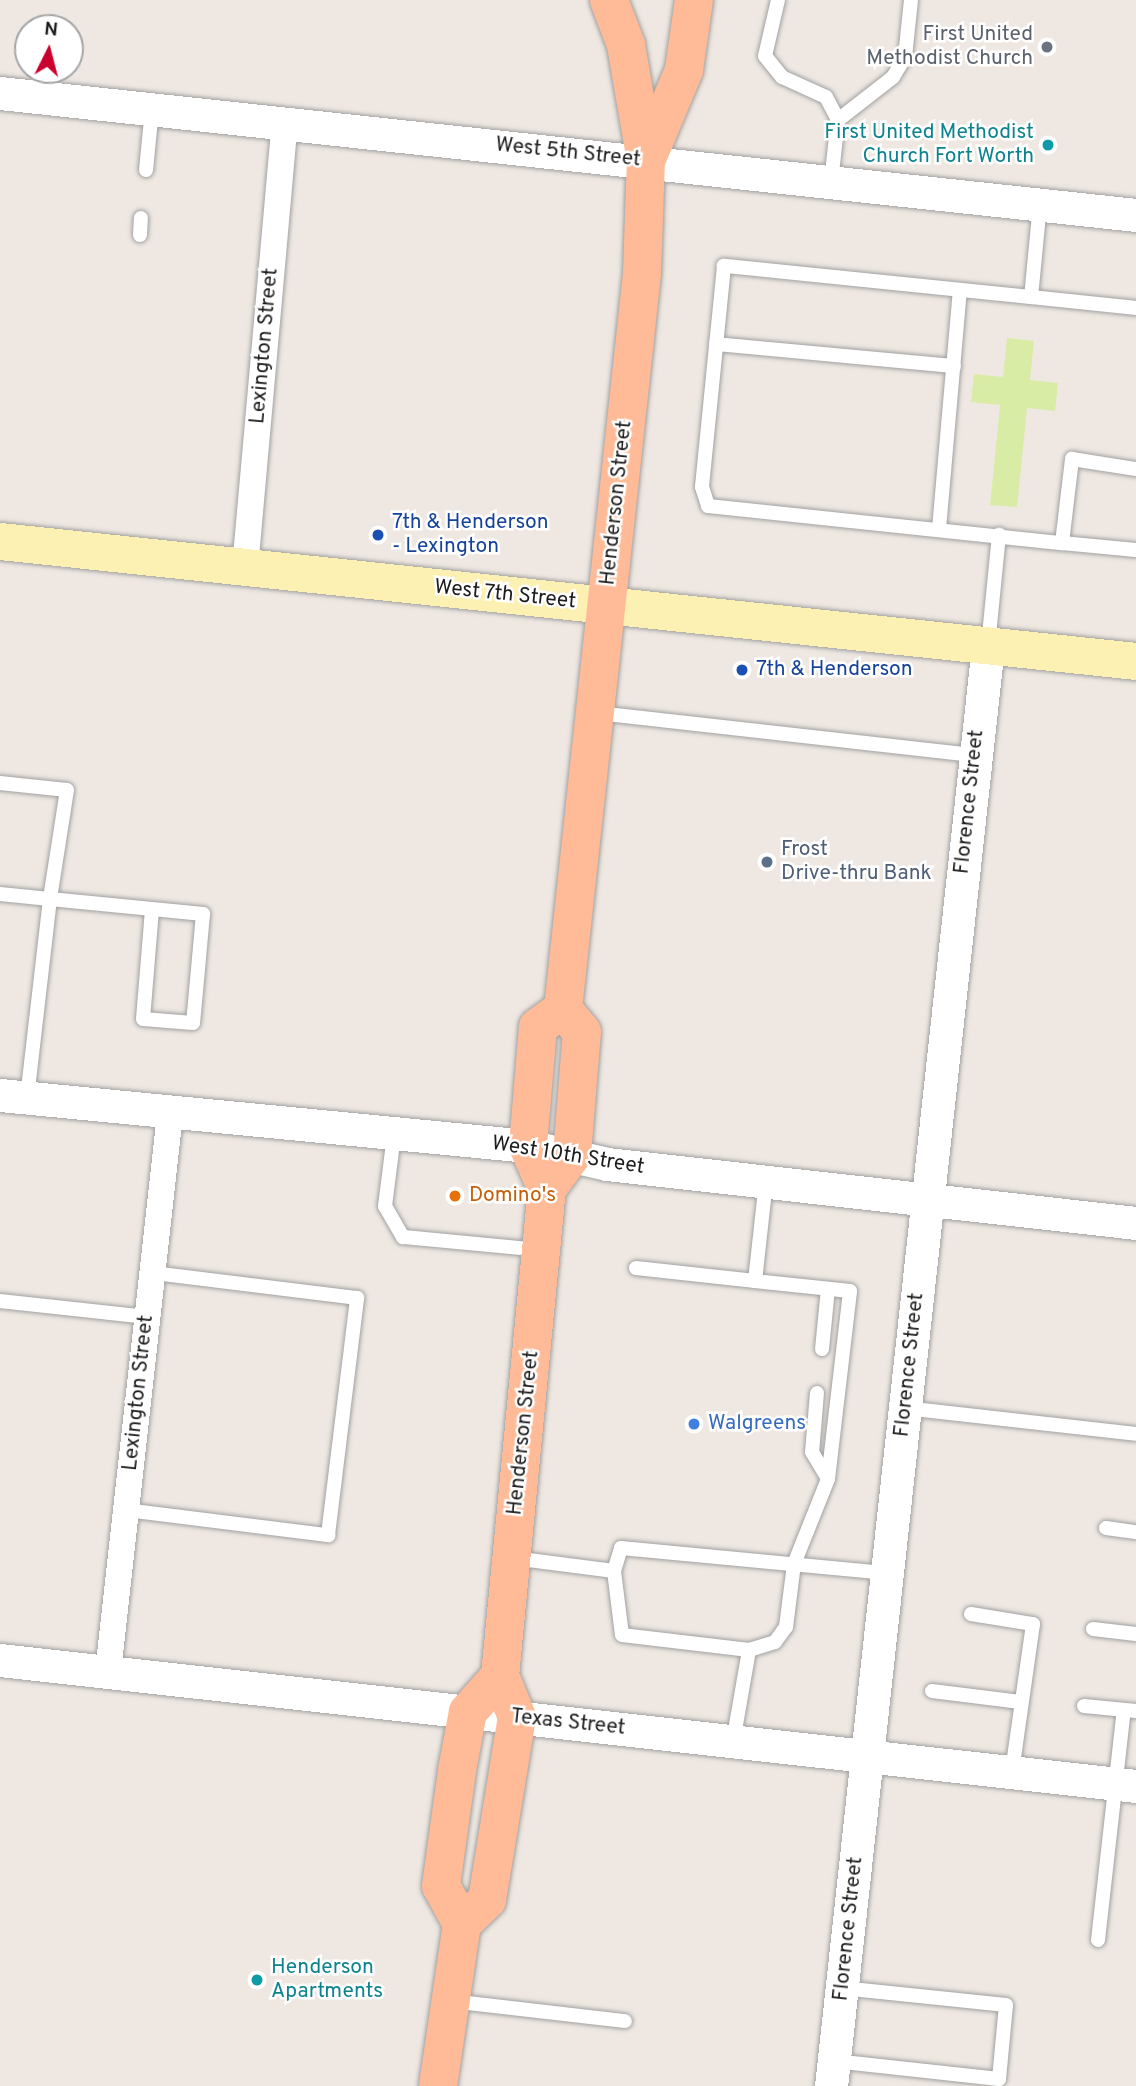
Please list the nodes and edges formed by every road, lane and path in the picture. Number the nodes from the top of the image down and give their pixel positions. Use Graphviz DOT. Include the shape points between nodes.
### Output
graph roads {
  1 [pos="609,0"];
  2 [pos="694,0"];
  3 [pos="778,0"];
  4 [pos="911,0"];
  5 [pos="0,93"];
  6 [pos="152,109"];
  7 [pos="838,120"];
  8 [pos="285,123"];
  9 [pos="646,161"];
  10 [pos="146,170"];
  11 [pos="831,181"];
  12 [pos="1040,204"];
  13 [pos="1136,215"];
  14 [pos="141,218"];
  15 [pos="140,235"];
  16 [pos="960,289"];
  17 [pos="1031,297"];
  18 [pos="1136,308"];
  19 [pos="716,344"];
  20 [pos="954,366"];
  21 [pos="1136,469"];
  22 [pos="939,528"];
  23 [pos="999,535"];
  24 [pos="0,541"];
  25 [pos="1062,543"];
  26 [pos="1136,550"];
  27 [pos="245,568"];
  28 [pos="606,605"];
  29 [pos="988,645"];
  30 [pos="1136,661"];
  31 [pos="595,712"];
  32 [pos="975,755"];
  33 [pos="0,783"];
  34 [pos="0,894"];
  35 [pos="50,899"];
  36 [pos="152,910"];
  37 [pos="563,1009"];
  38 [pos="13,1096"];
  39 [pos="170,1114"];
  40 [pos="394,1135"];
  41 [pos="528,1146"];
  42 [pos="572,1156"];
  43 [pos="766,1182"];
  44 [pos="547,1189"];
  45 [pos="927,1200"];
  46 [pos="1136,1223"];
  47 [pos="542,1250"];
  48 [pos="636,1268"];
  49 [pos="152,1273"];
  50 [pos="755,1281"];
  51 [pos="828,1289"];
  52 [pos="0,1301"];
  53 [pos="147,1317"];
  54 [pos="822,1349"];
  55 [pos="817,1393"];
  56 [pos="905,1408"];
  57 [pos="1136,1434"];
  58 [pos="828,1479"];
  59 [pos="126,1510"];
  60 [pos="1106,1528"];
  61 [pos="1136,1532"];
  62 [pos="511,1558"];
  63 [pos="794,1564"];
  64 [pos="614,1571"];
  65 [pos="887,1573"];
  66 [pos="971,1614"];
  67 [pos="1093,1629"];
  68 [pos="1136,1634"];
  69 [pos="749,1650"];
  70 [pos="0,1660"];
  71 [pos="108,1672"];
  72 [pos="500,1676"];
  73 [pos="932,1691"];
  74 [pos="1020,1702"];
  75 [pos="1083,1706"];
  76 [pos="1130,1711"];
  77 [pos="468,1712"];
  78 [pos="517,1717"];
  79 [pos="733,1742"];
  80 [pos="867,1756"];
  81 [pos="1012,1772"];
  82 [pos="1126,1785"];
  83 [pos="461,1924"];
  84 [pos="1098,1940"];
  85 [pos="842,1988"];
  86 [pos="450,2001"];
  87 [pos="625,2021"];
  88 [pos="833,2073"];
  89 [pos="438,2086"];
  1 -- 9 [label="main road, Henderson Street" via="625,45"];
  2 -- 9 [label="main road" via="684,70"];
  3 -- 7 [label="lane" via="765,56 782,77 826,97"];
  4 -- 7 [label="lane" via="905,57 893,77"];
  5 -- 6 [label="street, West 5th Street"];
  6 -- 8 [label="street, West 5th Street"];
  6 -- 10 [label="lane"];
  7 -- 11 [label="lane"];
  8 -- 9 [label="street, West 5th Street"];
  8 -- 27 [label="street, Lexington Street"];
  9 -- 11 [label="street, West 5th Street"];
  9 -- 28 [label="main road, Henderson Street" via="642,273"];
  11 -- 12 [label="street, West 5th Street"];
  12 -- 13 [label="street, West 5th Street"];
  12 -- 17 [label="lane"];
  14 -- 15 [label="lane"];
  16 -- 17 [label="lane"];
  16 -- 19 [label="lane" via="724,266"];
  16 -- 20 [label="lane"];
  17 -- 18 [label="lane"];
  19 -- 20 [label="lane"];
  19 -- 22 [label="lane" via="702,487 709,506"];
  20 -- 22 [label="lane"];
  21 -- 25 [label="lane" via="1072,460"];
  22 -- 23 [label="lane"];
  23 -- 25 [label="lane"];
  23 -- 29 [label="lane"];
  24 -- 27 [label="main road, West 7th Street"];
  25 -- 26 [label="lane"];
  27 -- 28 [label="main road, West 7th Street"];
  28 -- 29 [label="main road, West 7th Street"];
  28 -- 31 [label="main road, Henderson Street"];
  29 -- 30 [label="main road, West 7th Street"];
  29 -- 32 [label="street, Florence Street"];
  31 -- 32 [label="lane"];
  31 -- 37 [label="main road, Henderson Street"];
  32 -- 45 [label="street, Florence Street"];
  33 -- 35 [label="lane" via="67,790"];
  34 -- 35 [label="lane"];
  35 -- 36 [label="lane"];
  35 -- 38 [label="lane"];
  36 -- 36 [label="lane" via="202,915 192,1023 144,1019"];
  37 -- 41 [label="main road, Henderson Street" via="538,1027"];
  37 -- 42 [label="main road" via="582,1032"];
  38 -- 39 [label="street, West 10th Street"];
  39 -- 40 [label="street, West 10th Street"];
  39 -- 49 [label="street, Lexington Street"];
  40 -- 41 [label="street, West 10th Street"];
  40 -- 47 [label="lane" via="385,1206 403,1237"];
  41 -- 42 [label="street, West 10th Street"];
  41 -- 44 [label="main road, Henderson Street"];
  42 -- 43 [label="street, West 10th Street"];
  42 -- 44 [label="main road"];
  43 -- 45 [label="street, West 10th Street"];
  43 -- 50 [label="lane"];
  44 -- 47 [label="main road, Henderson Street"];
  45 -- 46 [label="street, West 10th Street"];
  45 -- 56 [label="street, Florence Street"];
  47 -- 62 [label="main road, Henderson Street"];
  48 -- 50 [label="lane"];
  49 -- 53 [label="street, Lexington Street"];
  49 -- 59 [label="lane" via="357,1298 328,1535"];
  50 -- 51 [label="lane"];
  51 -- 54 [label="lane"];
  51 -- 58 [label="lane" via="850,1291"];
  52 -- 53 [label="lane"];
  53 -- 59 [label="street, Lexington Street"];
  55 -- 58 [label="lane" via="812,1452"];
  56 -- 57 [label="lane"];
  56 -- 65 [label="street, Florence Street"];
  58 -- 63 [label="lane"];
  59 -- 71 [label="street, Lexington Street"];
  60 -- 61 [label="lane"];
  62 -- 64 [label="lane"];
  62 -- 72 [label="main road, Henderson Street"];
  63 -- 64 [label="lane" via="621,1548"];
  63 -- 65 [label="lane"];
  63 -- 69 [label="lane" via="786,1627 775,1642"];
  64 -- 69 [label="lane" via="622,1636"];
  65 -- 80 [label="street, Florence Street"];
  66 -- 74 [label="lane" via="1033,1624"];
  67 -- 68 [label="lane"];
  69 -- 79 [label="lane"];
  70 -- 71 [label="street, Texas Street"];
  71 -- 77 [label="street, Texas Street"];
  72 -- 77 [label="main road"];
  72 -- 78 [label="main road, Henderson Street"];
  73 -- 74 [label="lane"];
  74 -- 81 [label="lane"];
  75 -- 76 [label="lane"];
  76 -- 82 [label="lane"];
  77 -- 78 [label="street, Texas Street"];
  77 -- 83 [label="main road" via="441,1886"];
  78 -- 79 [label="street, Texas Street"];
  78 -- 83 [label="main road" via="487,1900"];
  79 -- 80 [label="street, Texas Street"];
  80 -- 81 [label="street, Texas Street"];
  80 -- 85 [label="street, Florence Street"];
  81 -- 82 [label="street, Texas Street"];
  82 -- 84 [label="lane"];
  83 -- 86 [label="main road"];
  85 -- 88 [label="street, Florence Street"];
  85 -- 88 [label="lane" via="1006,2005 999,2079"];
  86 -- 87 [label="lane"];
  86 -- 89 [label="main road"];
}
